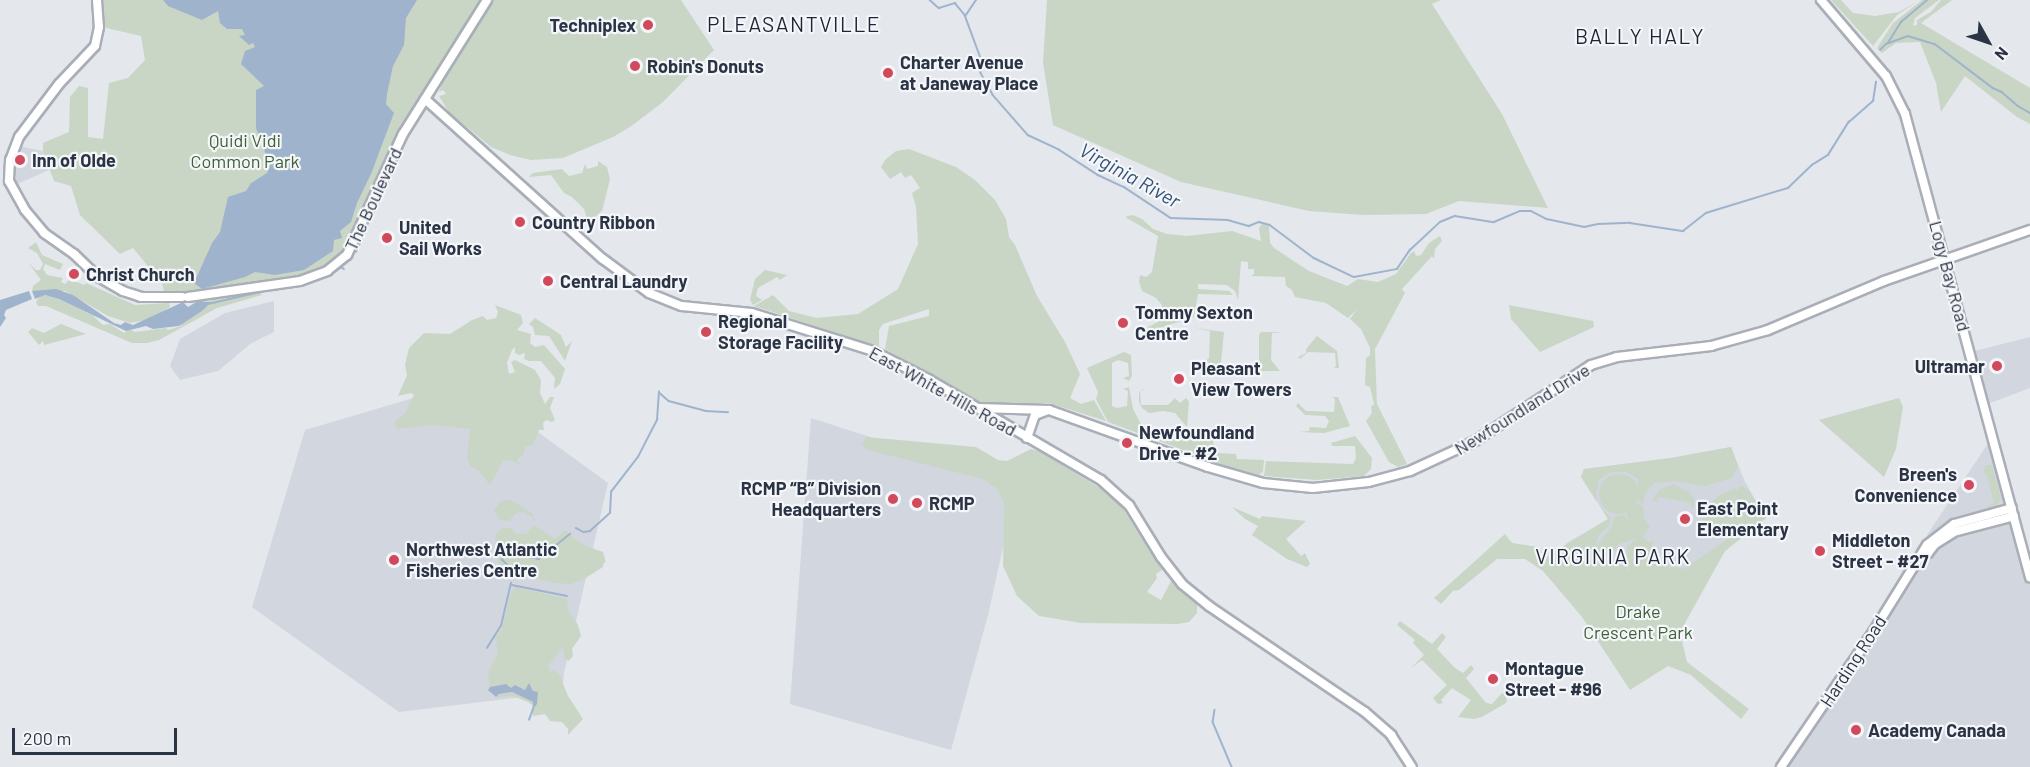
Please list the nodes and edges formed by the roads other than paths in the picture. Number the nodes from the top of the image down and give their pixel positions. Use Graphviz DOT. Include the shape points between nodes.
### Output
graph roads {
  1 [pos="97,0"];
  2 [pos="487,0"];
  3 [pos="1821,0"];
  4 [pos="425,99"];
  5 [pos="2030,230"];
  6 [pos="1945,259"];
  7 [pos="973,407"];
  8 [pos="1050,410"];
  9 [pos="1027,438"];
  10 [pos="2013,512"];
  11 [pos="2030,577"];
  12 [pos="1412,767"];
  13 [pos="1781,767"];
  1 -- 4 [label="street, The Boulevard" via="99,27 95,46 59,84 19,137 10,160 9,181 44,233 96,276 141,297 214,293 309,279 327,271 347,255 403,134"];
  2 -- 4 [label="street, The Boulevard"];
  3 -- 6 [label="main road, Logy Bay Road" via="1886,76 1905,114"];
  4 -- 7 [label="street, East White Hills Road" via="603,259 649,293 682,306 752,313 873,351"];
  5 -- 6 [label="street, Newfoundland Drive"];
  6 -- 8 [label="street, Newfoundland Drive" via="1768,330 1711,346 1617,357 1591,365 1468,445 1410,471 1369,483 1313,488 1254,481"];
  6 -- 10 [label="main road, Logy Bay Road"];
  7 -- 8 [label="street, Newfoundland Drive"];
  7 -- 9 [label="street, East White Hills Road"];
  8 -- 9 [label="street" via="1035,415"];
  9 -- 12 [label="street, East White Hills Road" via="1112,488 1129,506 1182,584 1373,719 1391,735"];
  10 -- 11 [label="main road, Logy Bay Road"];
  10 -- 13 [label="street, Harding Road" via="1954,524 1922,550 1839,684"];
}
